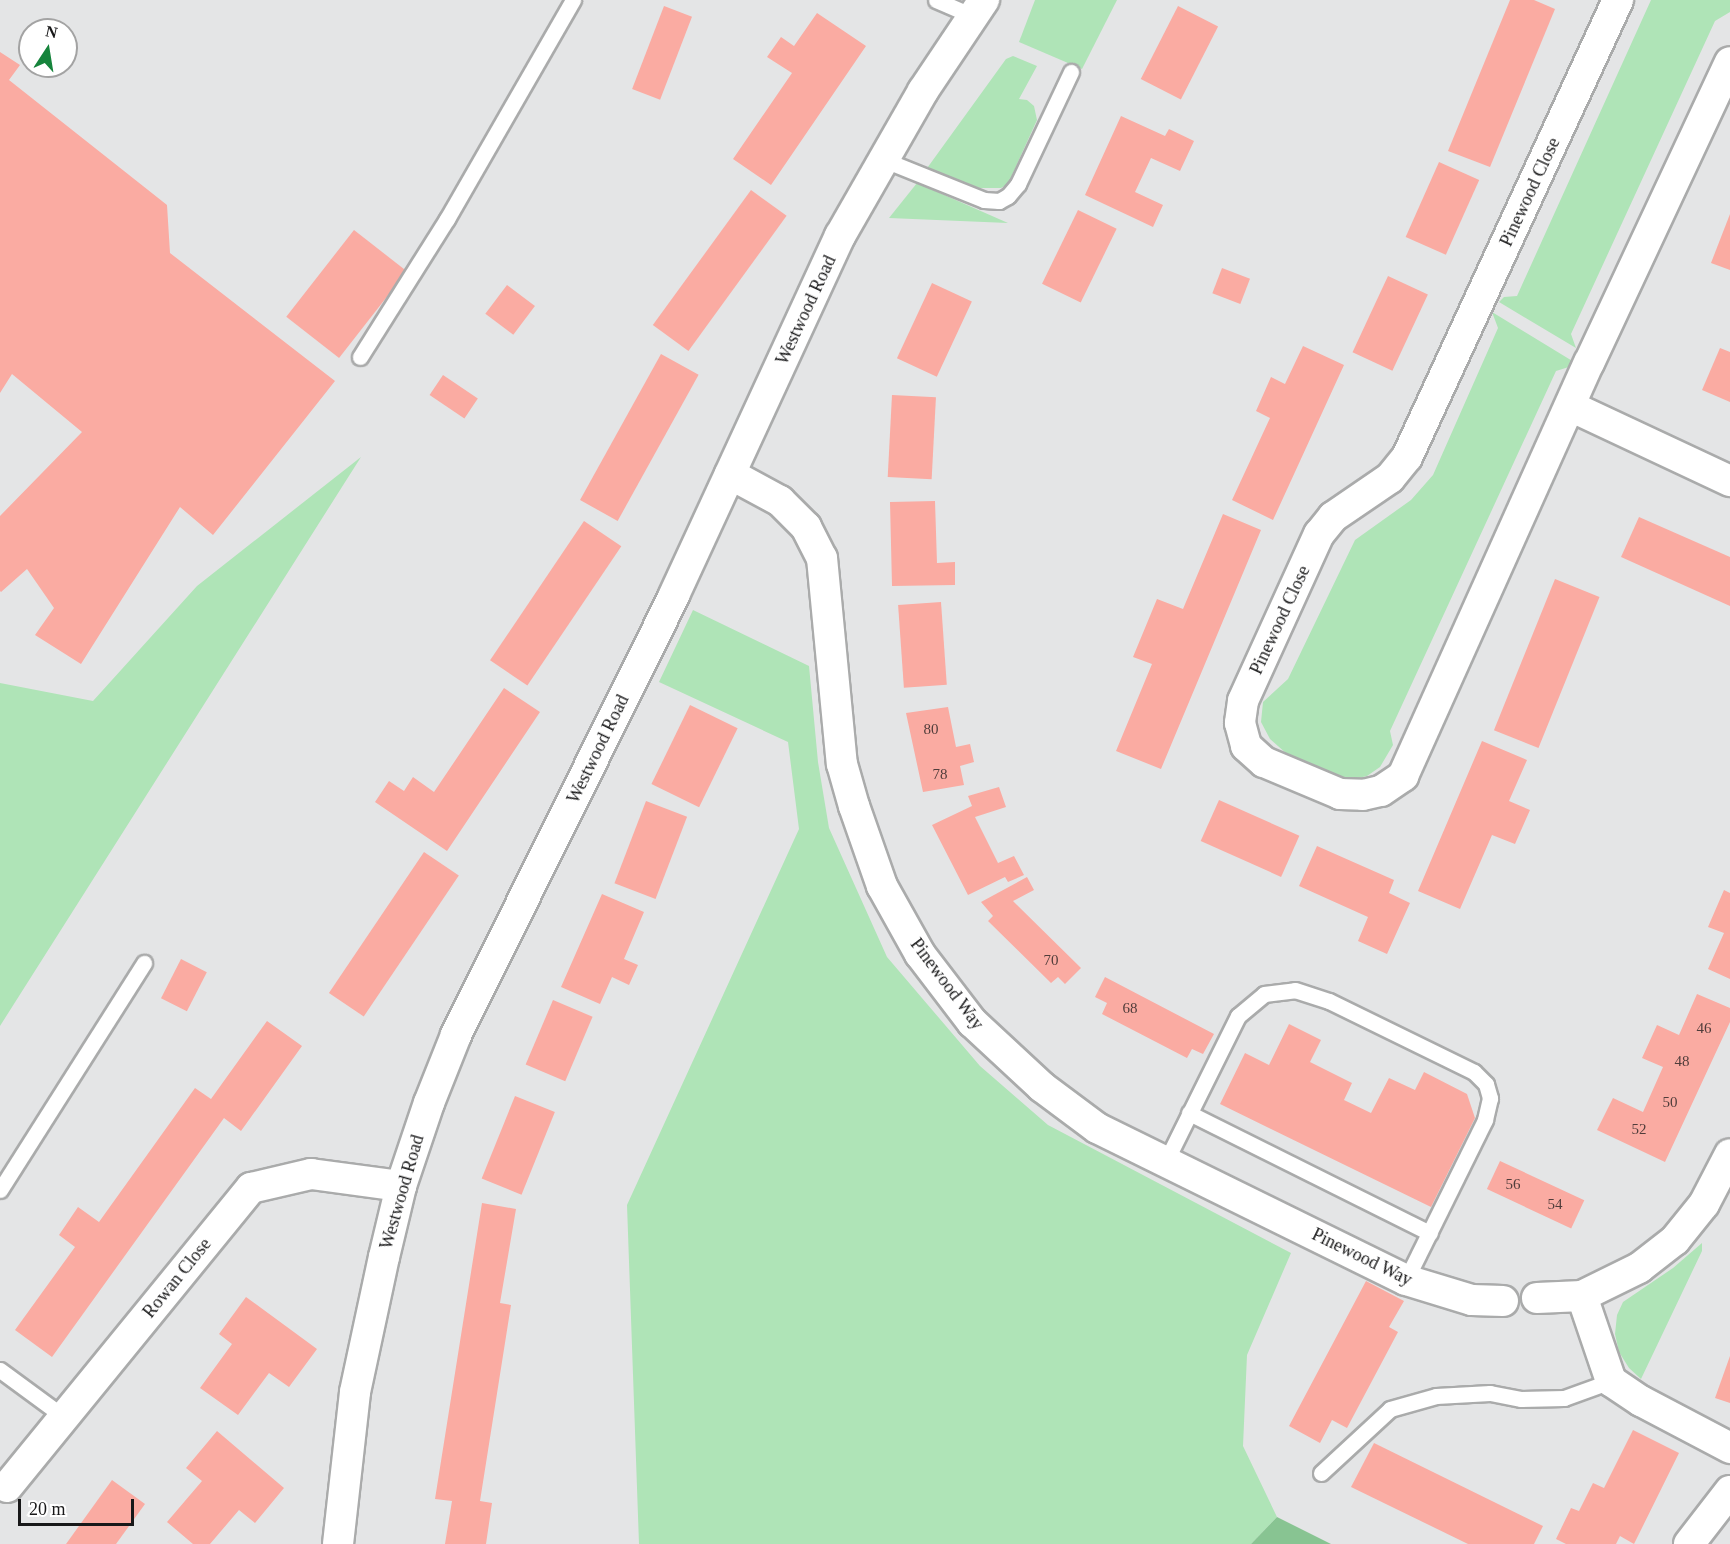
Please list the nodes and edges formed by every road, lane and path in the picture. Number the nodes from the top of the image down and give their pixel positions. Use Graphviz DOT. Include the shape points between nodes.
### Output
graph roads {
  1 [pos="573,0"];
  2 [pos="936,0"];
  3 [pos="1618,0"];
  4 [pos="979,8"];
  5 [pos="1730,62"];
  6 [pos="1071,72"];
  7 [pos="882,159"];
  8 [pos="360,357"];
  9 [pos="1570,406"];
  10 [pos="730,474"];
  11 [pos="1730,481"];
  12 [pos="144,963"];
  13 [pos="1190,1113"];
  14 [pos="1730,1154"];
  15 [pos="1166,1161"];
  16 [pos="401,1186"];
  17 [pos="0,1190"];
  18 [pos="1430,1233"];
  19 [pos="1406,1280"];
  20 [pos="1582,1296"];
  21 [pos="1537,1298"];
  22 [pos="1503,1301"];
  23 [pos="0,1370"];
  24 [pos="1611,1381"];
  25 [pos="64,1417"];
  26 [pos="1730,1448"];
  27 [pos="1321,1473"];
  28 [pos="7,1487"];
  29 [pos="1730,1491"];
  30 [pos="338,1544"];
  31 [pos="1689,1544"];
  1 -- 8 [label="lane" via="447,219"];
  2 -- 4 [label="lane"];
  3 -- 9 [label="street, Pinewood Close" via="1407,457 1390,478 1333,517 1320,534 1243,701 1240,723 1246,746 1264,762 1340,794 1381,791 1403,776"];
  4 -- 7 [label="street, Westwood Road"];
  5 -- 9 [label="street, Pinewood Close"];
  6 -- 7 [label="lane" via="1018,184 999,201 984,200"];
  7 -- 10 [label="street, Westwood Road" via="840,236"];
  9 -- 11 [label="street"];
  10 -- 15 [label="street, Pinewood Way" via="780,501 806,527 822,558 842,764 882,886 920,954 972,1022 1042,1087 1097,1128"];
  10 -- 16 [label="street, Westwood Road" via="460,1026"];
  12 -- 17 [label="lane"];
  13 -- 15 [label="lane"];
  13 -- 18 [label="lane"];
  13 -- 18 [label="lane" via="1238,1016 1264,994 1295,990 1329,1002 1474,1071 1486,1084 1490,1098 1485,1119"];
  14 -- 20 [label="street" via="1704,1204 1675,1240 1639,1268"];
  15 -- 19 [label="street, Pinewood Way"];
  16 -- 25 [label="street, Rowan Close" via="311,1174 251,1188"];
  16 -- 30 [label="street, Westwood Road" via="355,1392"];
  18 -- 19 [label="lane"];
  19 -- 22 [label="street, Pinewood Way" via="1472,1300"];
  20 -- 21 [label="street"];
  20 -- 24 [label="street"];
  23 -- 25 [label="lane"];
  24 -- 26 [label="street"];
  24 -- 27 [label="lane" via="1564,1398 1521,1400 1490,1393 1437,1396 1390,1409"];
  25 -- 28 [label="street, Rowan Close"];
  29 -- 31 [label="street"];
}
